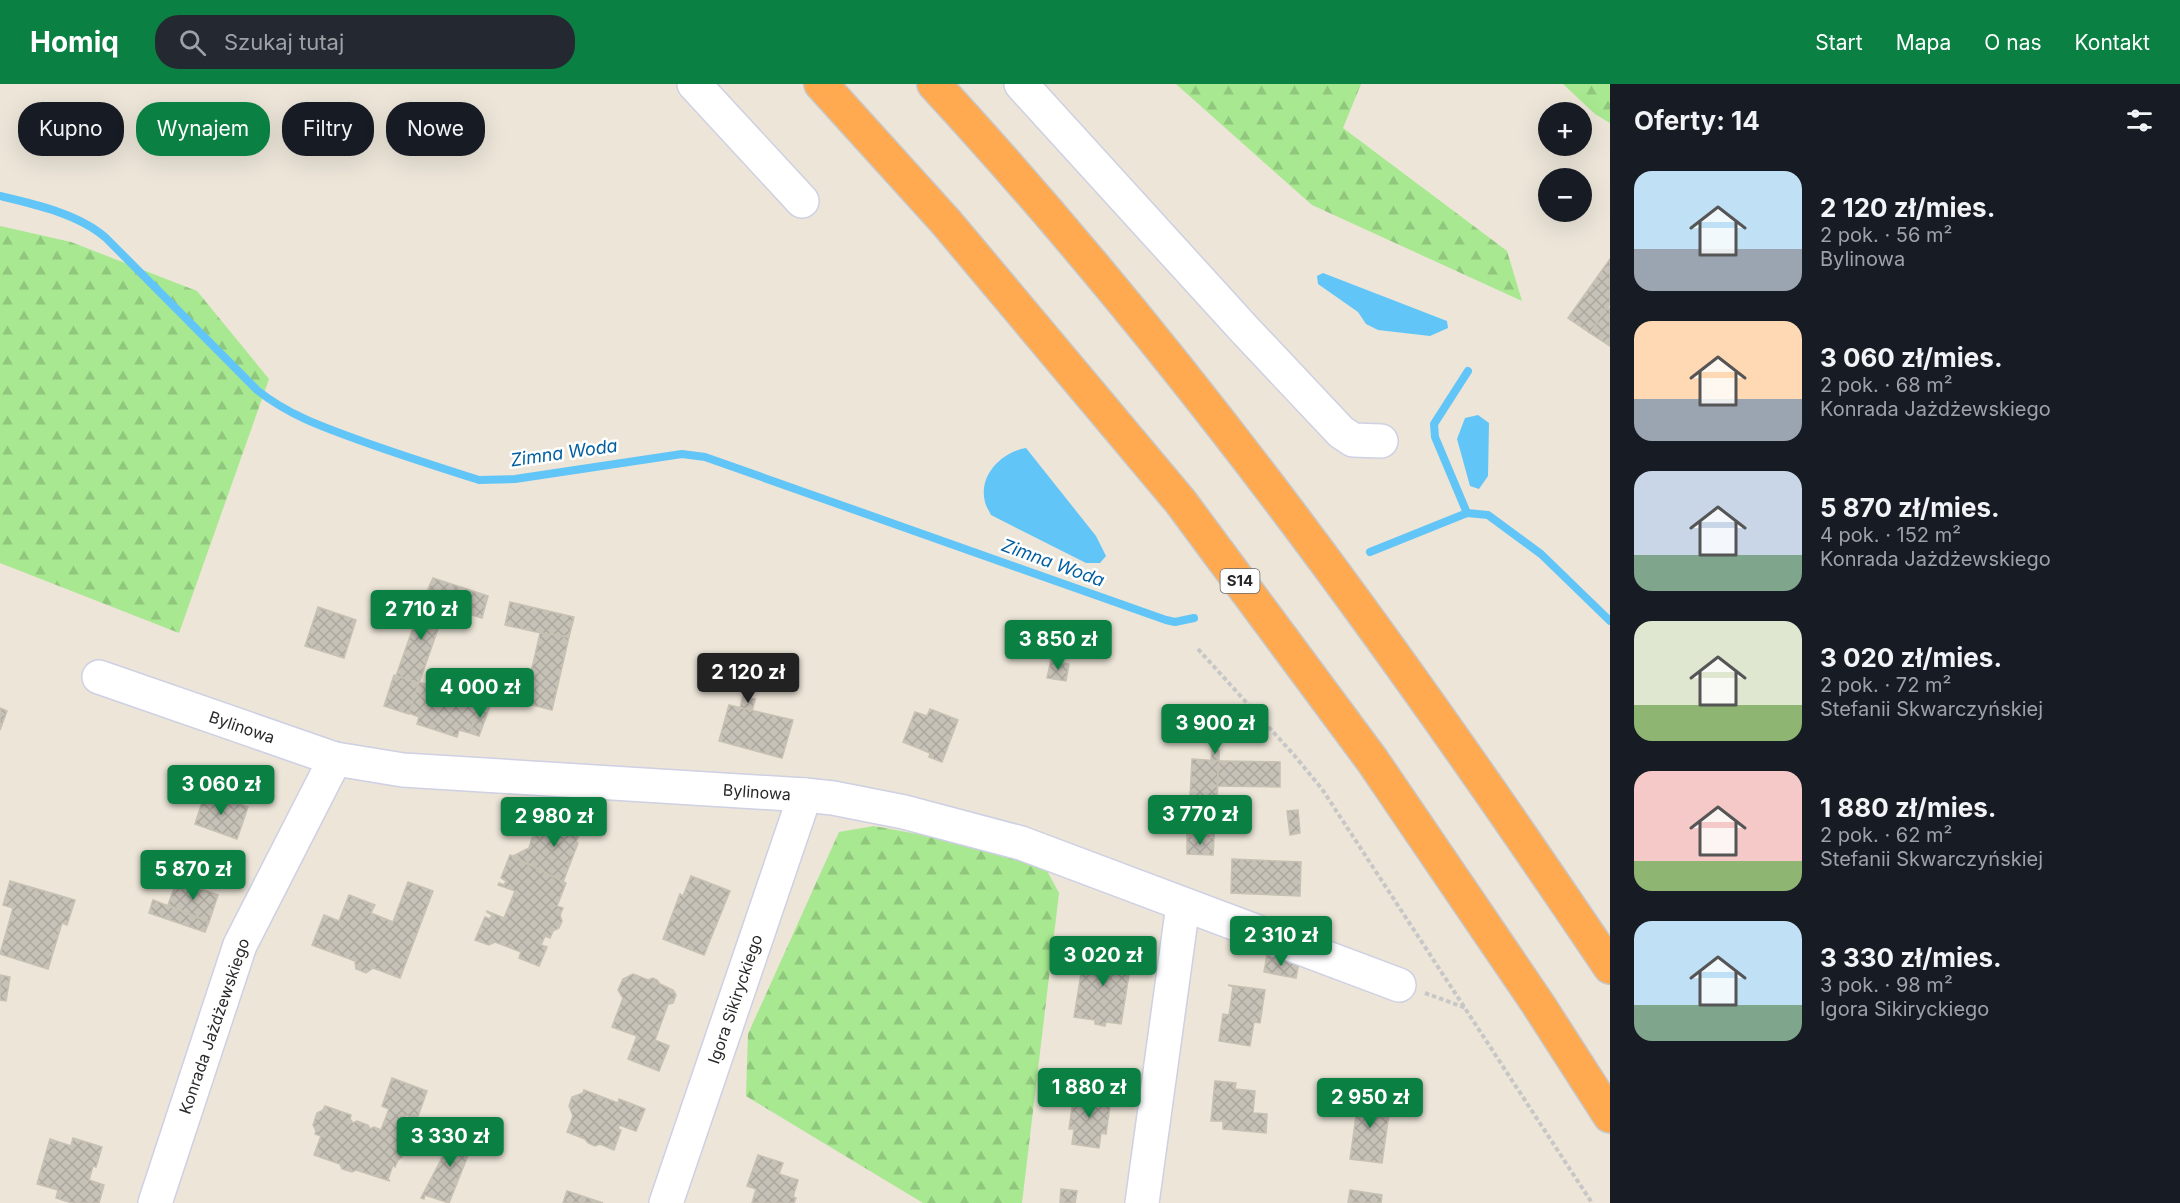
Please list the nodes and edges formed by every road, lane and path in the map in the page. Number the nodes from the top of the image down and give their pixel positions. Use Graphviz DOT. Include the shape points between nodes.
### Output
graph roads {
  1 [pos="694,84"];
  2 [pos="821,84"];
  3 [pos="934,84"];
  4 [pos="1021,84"];
  5 [pos="802,201"];
  6 [pos="1381,441"];
  7 [pos="1198,649"];
  8 [pos="99,677"];
  9 [pos="335,759"];
  10 [pos="805,795"];
  11 [pos="1183,905"];
  12 [pos="1610,967"];
  13 [pos="1400,985"];
  14 [pos="1466,1008"];
  15 [pos="1610,1116"];
  16 [pos="155,1203"];
  17 [pos="666,1203"];
  18 [pos="1142,1203"];
  19 [pos="1592,1203"];
  1 -- 5 [label="street"];
  2 -- 15 [label="highway, S14" via="946,222 1180,501 1372,760"];
  3 -- 12 [label="highway" via="1019,177 1268,483 1492,791"];
  4 -- 6 [label="street" via="1341,432 1353,440"];
  7 -- 14 [label="path" via="1322,789"];
  8 -- 9 [label="street, Bylinowa"];
  9 -- 10 [label="street, Bylinowa" via="404,770"];
  9 -- 16 [label="street, Konrada Jażdżewskiego" via="240,945"];
  10 -- 11 [label="street, Bylinowa" via="904,812 1021,843"];
  10 -- 17 [label="street, Igora Sikiryckiego"];
  11 -- 13 [label="street, Bylinowa"];
  11 -- 18 [label="street"];
  13 -- 14 [label="path"];
  14 -- 19 [label="path"];
}
